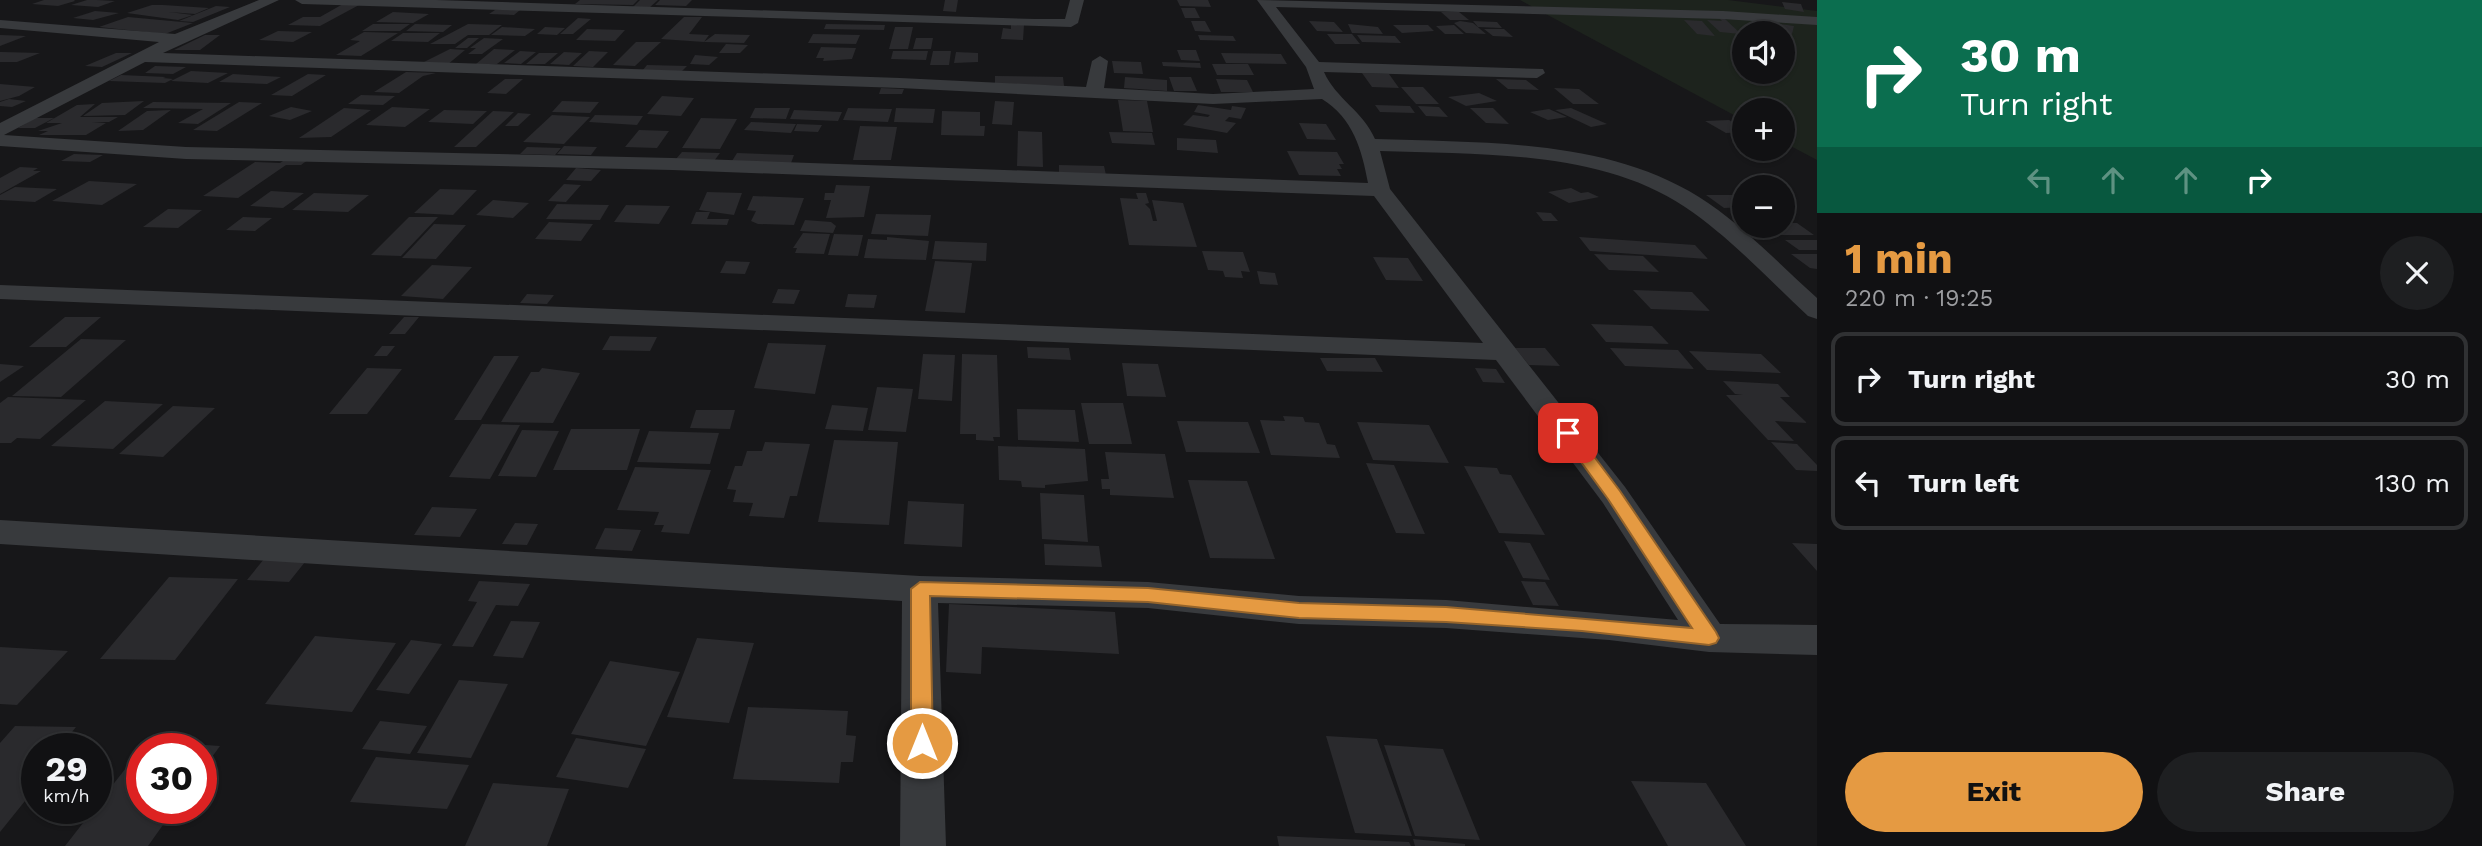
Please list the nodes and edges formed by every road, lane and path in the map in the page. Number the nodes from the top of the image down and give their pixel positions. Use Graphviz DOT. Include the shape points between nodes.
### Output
graph roads {
  1 [pos="272,0"];
  2 [pos="302,0"];
  3 [pos="1077,0"];
  4 [pos="1757,0"];
  5 [pos="1264,1"];
  6 [pos="1779,18"];
  7 [pos="1817,21"];
  8 [pos="0,24"];
  9 [pos="179,39"];
  10 [pos="145,57"];
  11 [pos="1100,61"];
  12 [pos="1314,67"];
  13 [pos="1537,73"];
  14 [pos="1094,93"];
  15 [pos="1325,94"];
  16 [pos="0,114"];
  17 [pos="26,118"];
  18 [pos="0,130"];
  19 [pos="0,140"];
  20 [pos="1370,145"];
  21 [pos="1380,190"];
  22 [pos="0,292"];
  23 [pos="1817,311"];
  24 [pos="1507,352"];
  25 [pos="0,532"];
  26 [pos="920,589"];
  27 [pos="1709,638"];
  28 [pos="1817,640"];
  29 [pos="923,846"];
  1 -- 9 [label="street"];
  2 -- 3 [label="street" via="1035,23 1071,23"];
  4 -- 6 [label="street"];
  5 -- 6 [label="street"];
  5 -- 12 [label="street"];
  6 -- 7 [label="street"];
  8 -- 9 [label="street"];
  9 -- 10 [label="street"];
  10 -- 14 [label="street"];
  10 -- 17 [label="street"];
  11 -- 14 [label="street"];
  12 -- 13 [label="street"];
  12 -- 15 [label="street"];
  14 -- 15 [label="street" via="1213,99"];
  15 -- 20 [label="street" via="1343,103"];
  16 -- 17 [label="street"];
  17 -- 18 [label="street"];
  19 -- 21 [label="street" via="214,154 672,164"];
  20 -- 21 [label="street"];
  20 -- 23 [label="street" via="1568,158 1642,179 1671,190 1730,229"];
  21 -- 24 [label="street"];
  22 -- 24 [label="street"];
  24 -- 27 [label="street" via="1614,495"];
  25 -- 26 [label="street"];
  26 -- 27 [label="street" via="1148,595 1299,610 1582,624"];
  26 -- 29 [label="street"];
  27 -- 28 [label="street"];
}
